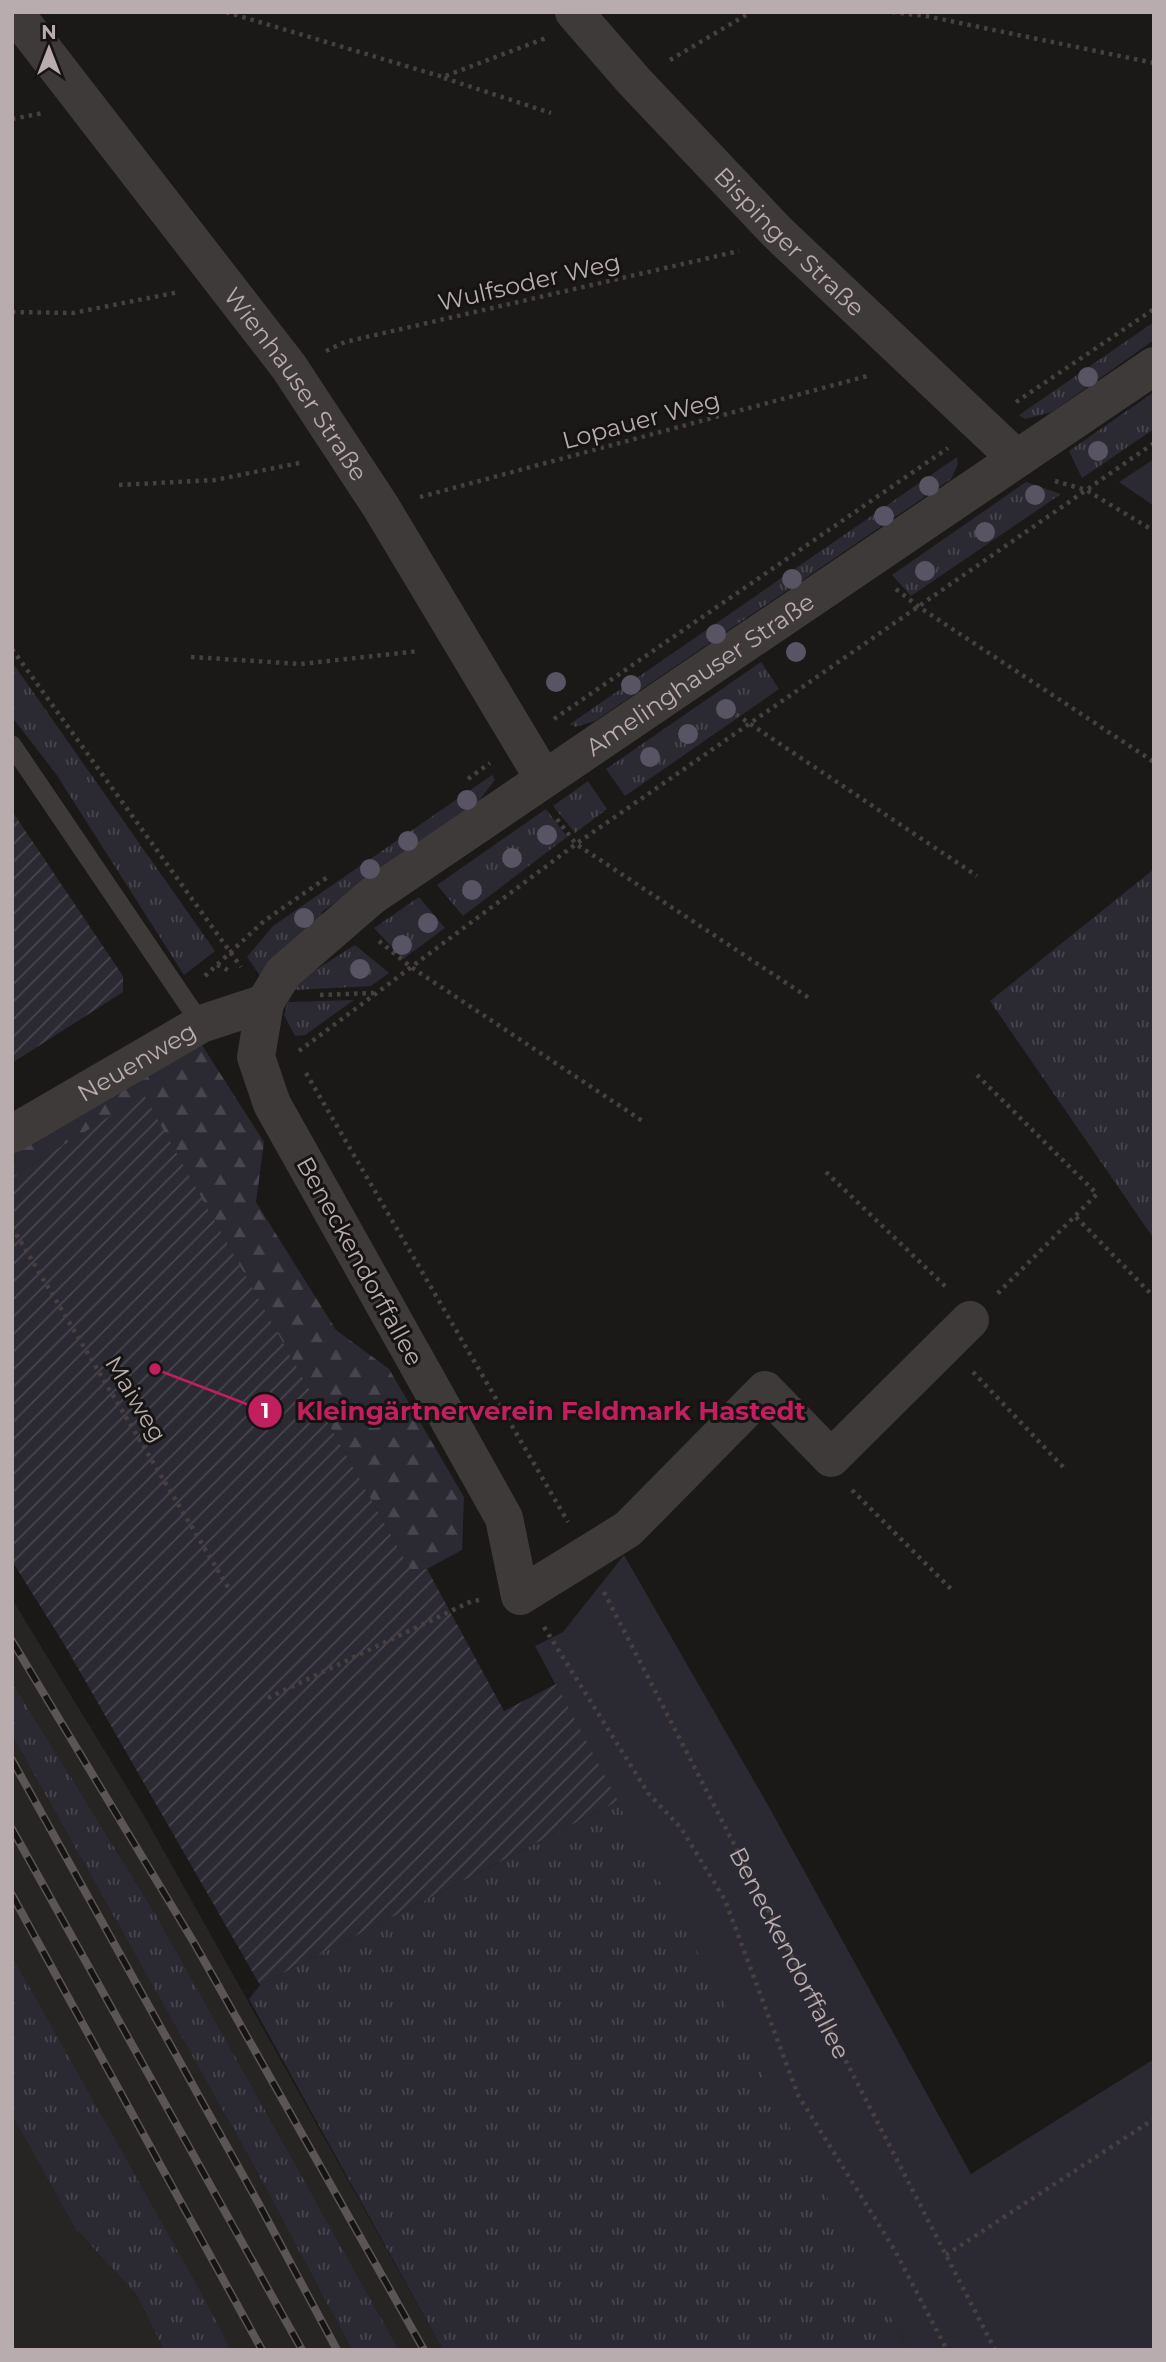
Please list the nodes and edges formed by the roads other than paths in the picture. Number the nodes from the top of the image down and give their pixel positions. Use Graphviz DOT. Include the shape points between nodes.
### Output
graph roads {
  1 [pos="14,12"];
  2 [pos="578,18"];
  3 [pos="1154,366"];
  4 [pos="1017,459"];
  5 [pos="12,745"];
  6 [pos="544,779"];
  7 [pos="265,1003"];
  8 [pos="201,1024"];
  9 [pos="12,1134"];
  10 [pos="958,1332"];
  1 -- 6 [label="street, Wienhauser Straße" via="289,367 381,507"];
  2 -- 4 [label="street, Bispinger Straße" via="777,232"];
  3 -- 4 [label="street, Amelinghauser Straße"];
  4 -- 6 [label="street, Amelinghauser Straße"];
  5 -- 8 [label="lane"];
  6 -- 7 [label="street, Amelinghauser Straße" via="372,896 283,973"];
  7 -- 8 [label="street, Neuenweg"];
  7 -- 10 [label="street, Beneckendorffallee" via="256,1057 272,1104 504,1518 520,1596 628,1529 765,1391 831,1458"];
  8 -- 9 [label="street, Neuenweg"];
}
